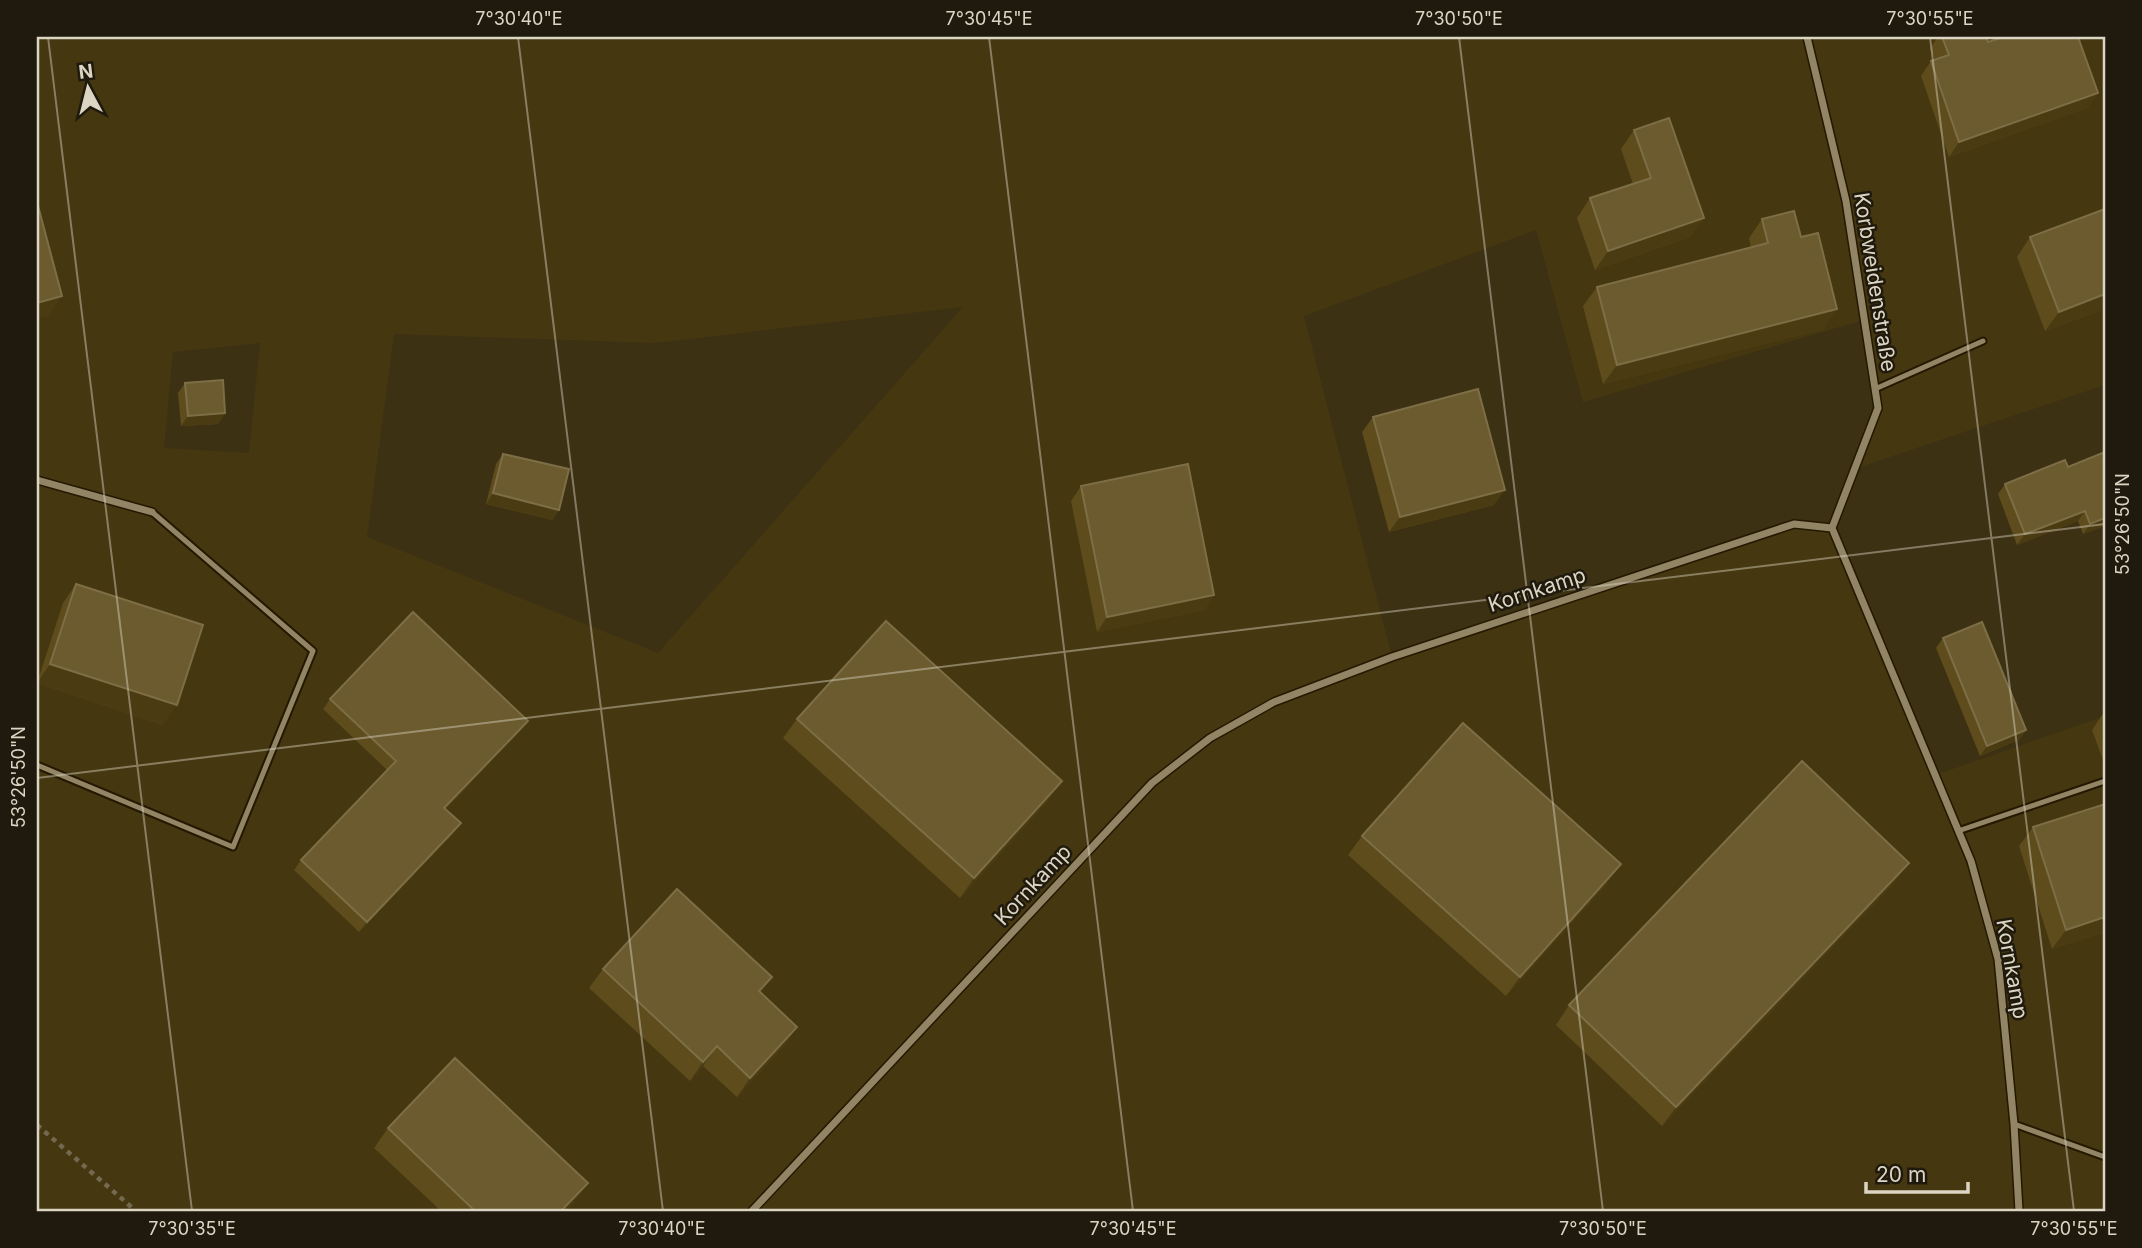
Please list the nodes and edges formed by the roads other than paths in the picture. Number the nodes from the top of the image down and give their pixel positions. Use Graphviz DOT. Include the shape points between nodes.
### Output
graph roads {
  1 [pos="1807,37"];
  2 [pos="1983,341"];
  3 [pos="1875,389"];
  4 [pos="37,480"];
  5 [pos="152,512"];
  6 [pos="1832,528"];
  7 [pos="37,765"];
  8 [pos="2105,781"];
  9 [pos="1961,830"];
  10 [pos="2014,1124"];
  11 [pos="2105,1157"];
  12 [pos="752,1211"];
  13 [pos="2019,1211"];
  1 -- 3 [label="street, Korbweidenstraße" via="1846,201"];
  2 -- 3 [label="lane"];
  3 -- 6 [label="street, Korbweidenstraße" via="1878,408"];
  4 -- 5 [label="street"];
  5 -- 7 [label="lane" via="313,651 233,847"];
  6 -- 9 [label="street, Kornkamp"];
  6 -- 12 [label="street, Kornkamp" via="1794,524 1418,649 1274,702 1210,738 1152,783"];
  8 -- 9 [label="lane"];
  9 -- 10 [label="street, Kornkamp" via="1998,959"];
  10 -- 11 [label="lane"];
  10 -- 13 [label="street, Kornkamp"];
}
